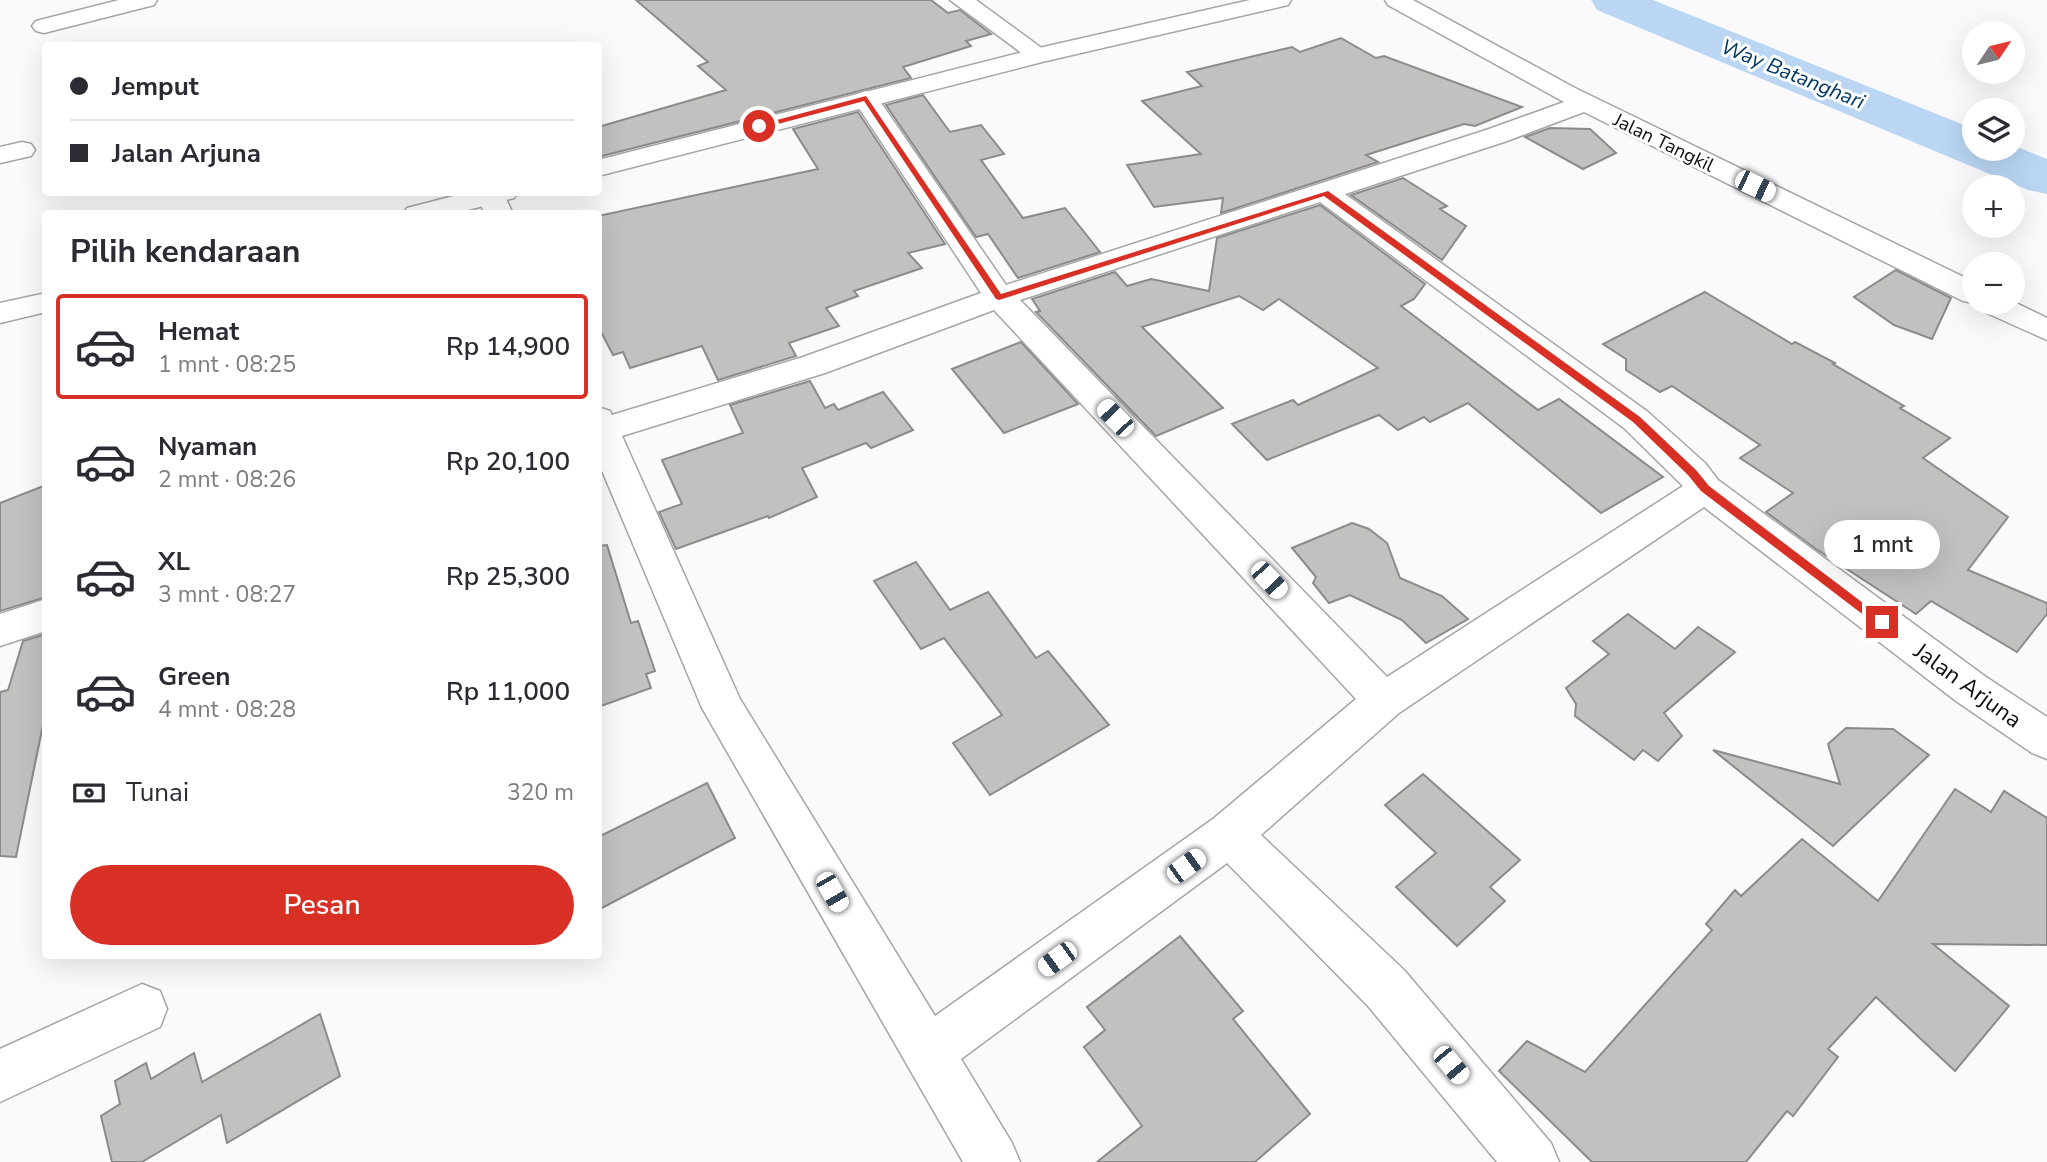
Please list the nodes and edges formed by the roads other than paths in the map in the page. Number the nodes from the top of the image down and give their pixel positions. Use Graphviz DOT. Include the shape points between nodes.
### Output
graph roads {
  1 [pos="146,0"];
  2 [pos="961,0"];
  3 [pos="1280,0"];
  4 [pos="1396,0"];
  5 [pos="44,26"];
  6 [pos="1039,55"];
  7 [pos="866,99"];
  8 [pos="1585,103"];
  9 [pos="602,167"];
  10 [pos="1325,192"];
  11 [pos="498,201"];
  12 [pos="442,210"];
  13 [pos="1962,288"];
  14 [pos="999,298"];
  15 [pos="42,303"];
  16 [pos="0,313"];
  17 [pos="2016,315"];
  18 [pos="2047,330"];
  19 [pos="602,426"];
  20 [pos="602,432"];
  21 [pos="1705,489"];
  22 [pos="42,616"];
  23 [pos="0,631"];
  24 [pos="1384,701"];
  25 [pos="2047,740"];
  26 [pos="1229,834"];
  27 [pos="142,1009"];
  28 [pos="928,1052"];
  29 [pos="0,1076"];
  30 [pos="993,1162"];
  31 [pos="1532,1162"];
  1 -- 5 [label="street"];
  2 -- 6 [label="street"];
  3 -- 6 [label="street"];
  4 -- 8 [label="street, Jalan Tangkil"];
  6 -- 7 [label="street"];
  7 -- 9 [label="street"];
  7 -- 14 [label="street"];
  8 -- 10 [label="street"];
  8 -- 13 [label="street, Jalan Tangkil"];
  10 -- 14 [label="street"];
  10 -- 21 [label="street, Jalan Arjuna" via="1636,419"];
  11 -- 12 [label="street"];
  14 -- 19 [label="street" via="814,365"];
  14 -- 24 [label="street"];
  15 -- 16 [label="street"];
  17 -- 18 [label="street"];
  20 -- 28 [label="street" via="723,708"];
  21 -- 24 [label="street"];
  21 -- 25 [label="street, Jalan Arjuna" via="1970,689"];
  22 -- 23 [label="street"];
  24 -- 26 [label="street"];
  26 -- 28 [label="street"];
  26 -- 31 [label="street" via="1386,988"];
  27 -- 29 [label="street"];
  28 -- 30 [label="street"];
}
